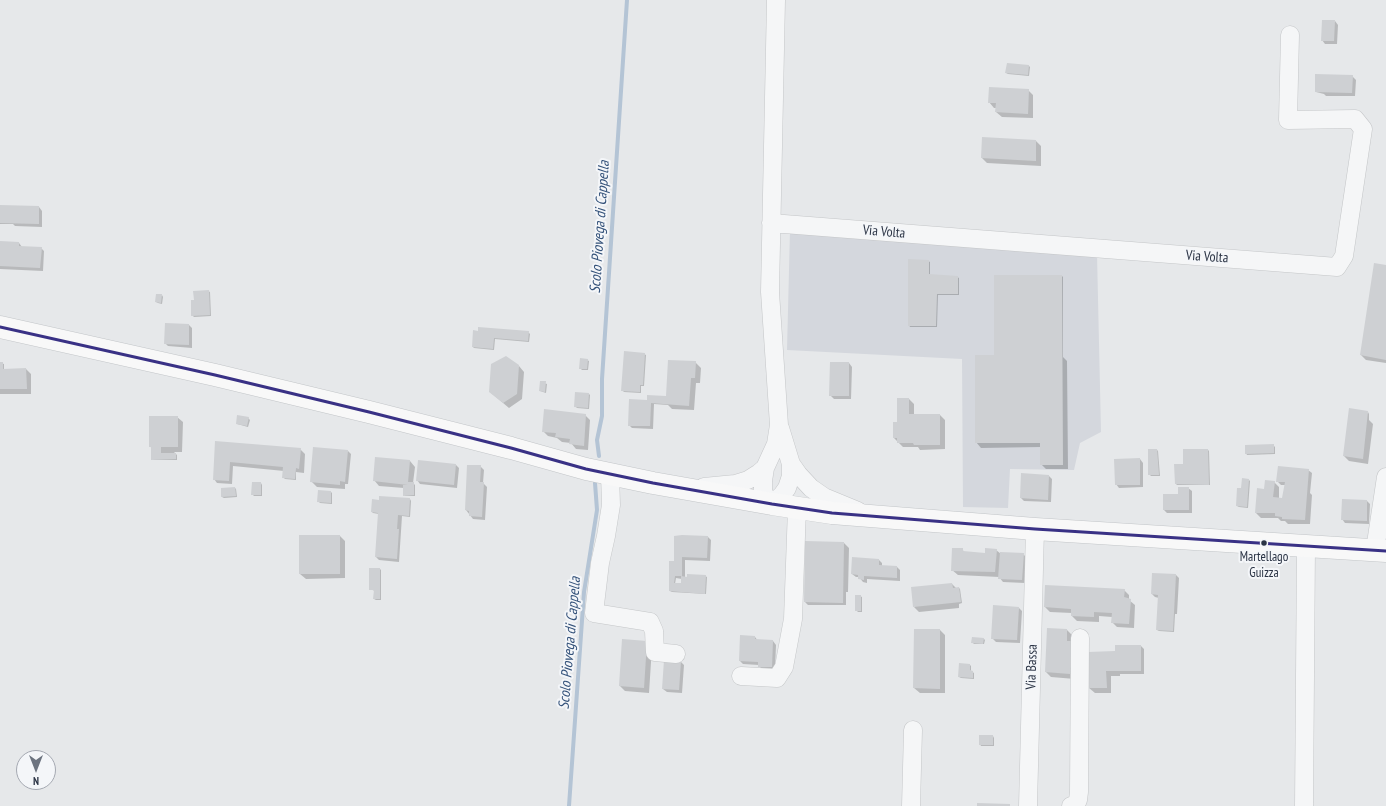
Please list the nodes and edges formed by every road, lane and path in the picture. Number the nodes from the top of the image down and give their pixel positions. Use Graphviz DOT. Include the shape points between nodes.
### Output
graph roads {
  1 [pos="776,0"];
  2 [pos="1290,35"];
  3 [pos="771,223"];
  4 [pos="0,327"];
  5 [pos="779,425"];
  6 [pos="791,464"];
  7 [pos="765,468"];
  8 [pos="610,474"];
  9 [pos="1386,477"];
  10 [pos="680,488"];
  11 [pos="772,504"];
  12 [pos="797,508"];
  13 [pos="869,516"];
  14 [pos="1035,529"];
  15 [pos="1306,546"];
  16 [pos="1381,550"];
  17 [pos="1080,638"];
  18 [pos="676,654"];
  19 [pos="741,676"];
  20 [pos="913,730"];
  21 [pos="911,806"];
  22 [pos="1032,806"];
  23 [pos="1072,806"];
  24 [pos="1304,806"];
  1 -- 3 [label="street"];
  2 -- 3 [label="street, Via Volta" via="1288,120 1355,119 1363,129 1344,256 1337,267"];
  3 -- 5 [label="street" via="770,300"];
  4 -- 8 [label="main road" via="369,412"];
  5 -- 6 [label="street"];
  5 -- 7 [label="street" via="776,444"];
  6 -- 11 [label="street" via="788,488"];
  6 -- 13 [label="street" via="811,488 824,497"];
  7 -- 10 [label="street" via="748,480 735,484"];
  7 -- 11 [label="street" via="763,490"];
  8 -- 10 [label="main road"];
  8 -- 18 [label="street" via="611,505 594,613 650,622 654,631 655,652"];
  9 -- 16 [label="street"];
  10 -- 11 [label="main road"];
  11 -- 12 [label="main road"];
  12 -- 13 [label="main road"];
  12 -- 19 [label="street" via="793,618 784,667 777,678"];
  13 -- 14 [label="main road"];
  14 -- 15 [label="main road"];
  14 -- 22 [label="street, Via Bassa"];
  15 -- 16 [label="main road"];
  15 -- 24 [label="street"];
  17 -- 23 [label="street" via="1079,792 1078,800"];
  20 -- 21 [label="street"];
}
